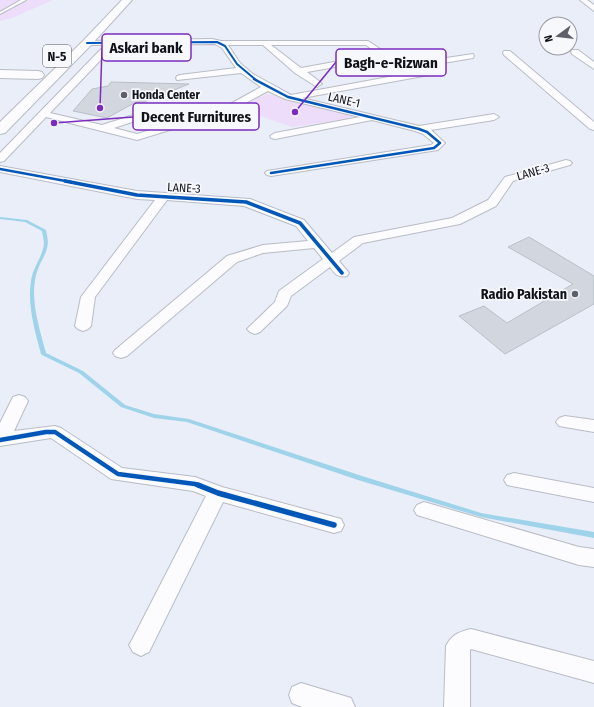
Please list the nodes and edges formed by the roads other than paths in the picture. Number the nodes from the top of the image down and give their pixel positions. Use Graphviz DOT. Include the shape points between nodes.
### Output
graph roads {
  1 [pos="24,0"];
  2 [pos="114,0"];
  3 [pos="127,0"];
  4 [pos="583,0"];
  5 [pos="594,9"];
  6 [pos="0,13"];
  7 [pos="87,43"];
  8 [pos="112,43"];
  9 [pos="222,43"];
  10 [pos="265,43"];
  11 [pos="65,49"];
  12 [pos="398,53"];
  13 [pos="507,53"];
  14 [pos="578,54"];
  15 [pos="470,56"];
  16 [pos="417,65"];
  17 [pos="594,66"];
  18 [pos="242,70"];
  19 [pos="298,71"];
  20 [pos="46,73"];
  21 [pos="0,74"];
  22 [pos="180,78"];
  23 [pos="317,84"];
  24 [pos="27,85"];
  25 [pos="268,87"];
  26 [pos="288,97"];
  27 [pos="165,108"];
  28 [pos="44,114"];
  29 [pos="494,117"];
  30 [pos="376,118"];
  31 [pos="594,126"];
  32 [pos="104,128"];
  33 [pos="419,129"];
  34 [pos="0,130"];
  35 [pos="0,133"];
  36 [pos="275,136"];
  37 [pos="0,159"];
  38 [pos="566,163"];
  39 [pos="0,169"];
  40 [pos="271,173"];
  41 [pos="163,197"];
  42 [pos="318,244"];
  43 [pos="331,260"];
  44 [pos="342,273"];
  45 [pos="82,326"];
  46 [pos="254,329"];
  47 [pos="121,353"];
  48 [pos="18,401"];
  49 [pos="565,422"];
  50 [pos="594,426"];
  51 [pos="0,440"];
  52 [pos="514,480"];
  53 [pos="218,493"];
  54 [pos="594,495"];
  55 [pos="424,510"];
  56 [pos="334,524"];
  57 [pos="594,558"];
  58 [pos="141,645"];
  59 [pos="594,672"];
  60 [pos="300,695"];
  61 [pos="342,707"];
  62 [pos="457,707"];
  1 -- 6 [label="lane"];
  2 -- 11 [label="main road, N-5"];
  3 -- 7 [label="main road, N-5"];
  4 -- 5 [label="street"];
  7 -- 8 [label="street"];
  7 -- 20 [label="main road, N-5"];
  7 -- 35 [label="main road, N-5" via="84,55 56,86"];
  8 -- 9 [label="street"];
  8 -- 28 [label="street"];
  9 -- 10 [label="street"];
  9 -- 18 [label="street, LANE-1"];
  10 -- 19 [label="street"];
  10 -- 19 [label="street" via="368,43 384,54"];
  12 -- 16 [label="street"];
  13 -- 31 [label="street"];
  14 -- 17 [label="street"];
  15 -- 16 [label="street"];
  16 -- 26 [label="street, LANE-1" via="426,73"];
  18 -- 22 [label="street"];
  18 -- 25 [label="street, LANE-1"];
  19 -- 23 [label="street"];
  20 -- 21 [label="main road"];
  20 -- 24 [label="main road, N-5"];
  20 -- 34 [label="main road, N-5"];
  25 -- 26 [label="street, LANE-1"];
  25 -- 32 [label="street" via="226,110 143,136 137,137"];
  26 -- 30 [label="street, LANE-1"];
  27 -- 32 [label="street"];
  28 -- 32 [label="street"];
  28 -- 37 [label="street"];
  29 -- 33 [label="street"];
  30 -- 33 [label="street, LANE-1"];
  30 -- 36 [label="street"];
  33 -- 40 [label="street, LANE-1" via="440,143 438,146"];
  38 -- 43 [label="street, LANE-3" via="509,179 492,203 456,221 359,240"];
  39 -- 41 [label="street, LANE-3" via="137,195"];
  41 -- 42 [label="street, LANE-3" via="246,202 300,223"];
  41 -- 45 [label="street, LANE-3" via="88,297"];
  42 -- 43 [label="street, LANE-3"];
  42 -- 47 [label="street" via="260,249 232,259"];
  43 -- 44 [label="street, LANE-3"];
  43 -- 46 [label="street" via="284,294 282,303"];
  48 -- 51 [label="street"];
  49 -- 50 [label="street"];
  51 -- 53 [label="street" via="55,432 118,474 195,484"];
  52 -- 54 [label="street"];
  53 -- 56 [label="street"];
  53 -- 58 [label="street"];
  55 -- 57 [label="street" via="579,556"];
  59 -- 62 [label="street" via="470,639 458,646"];
  60 -- 61 [label="street"];
}
